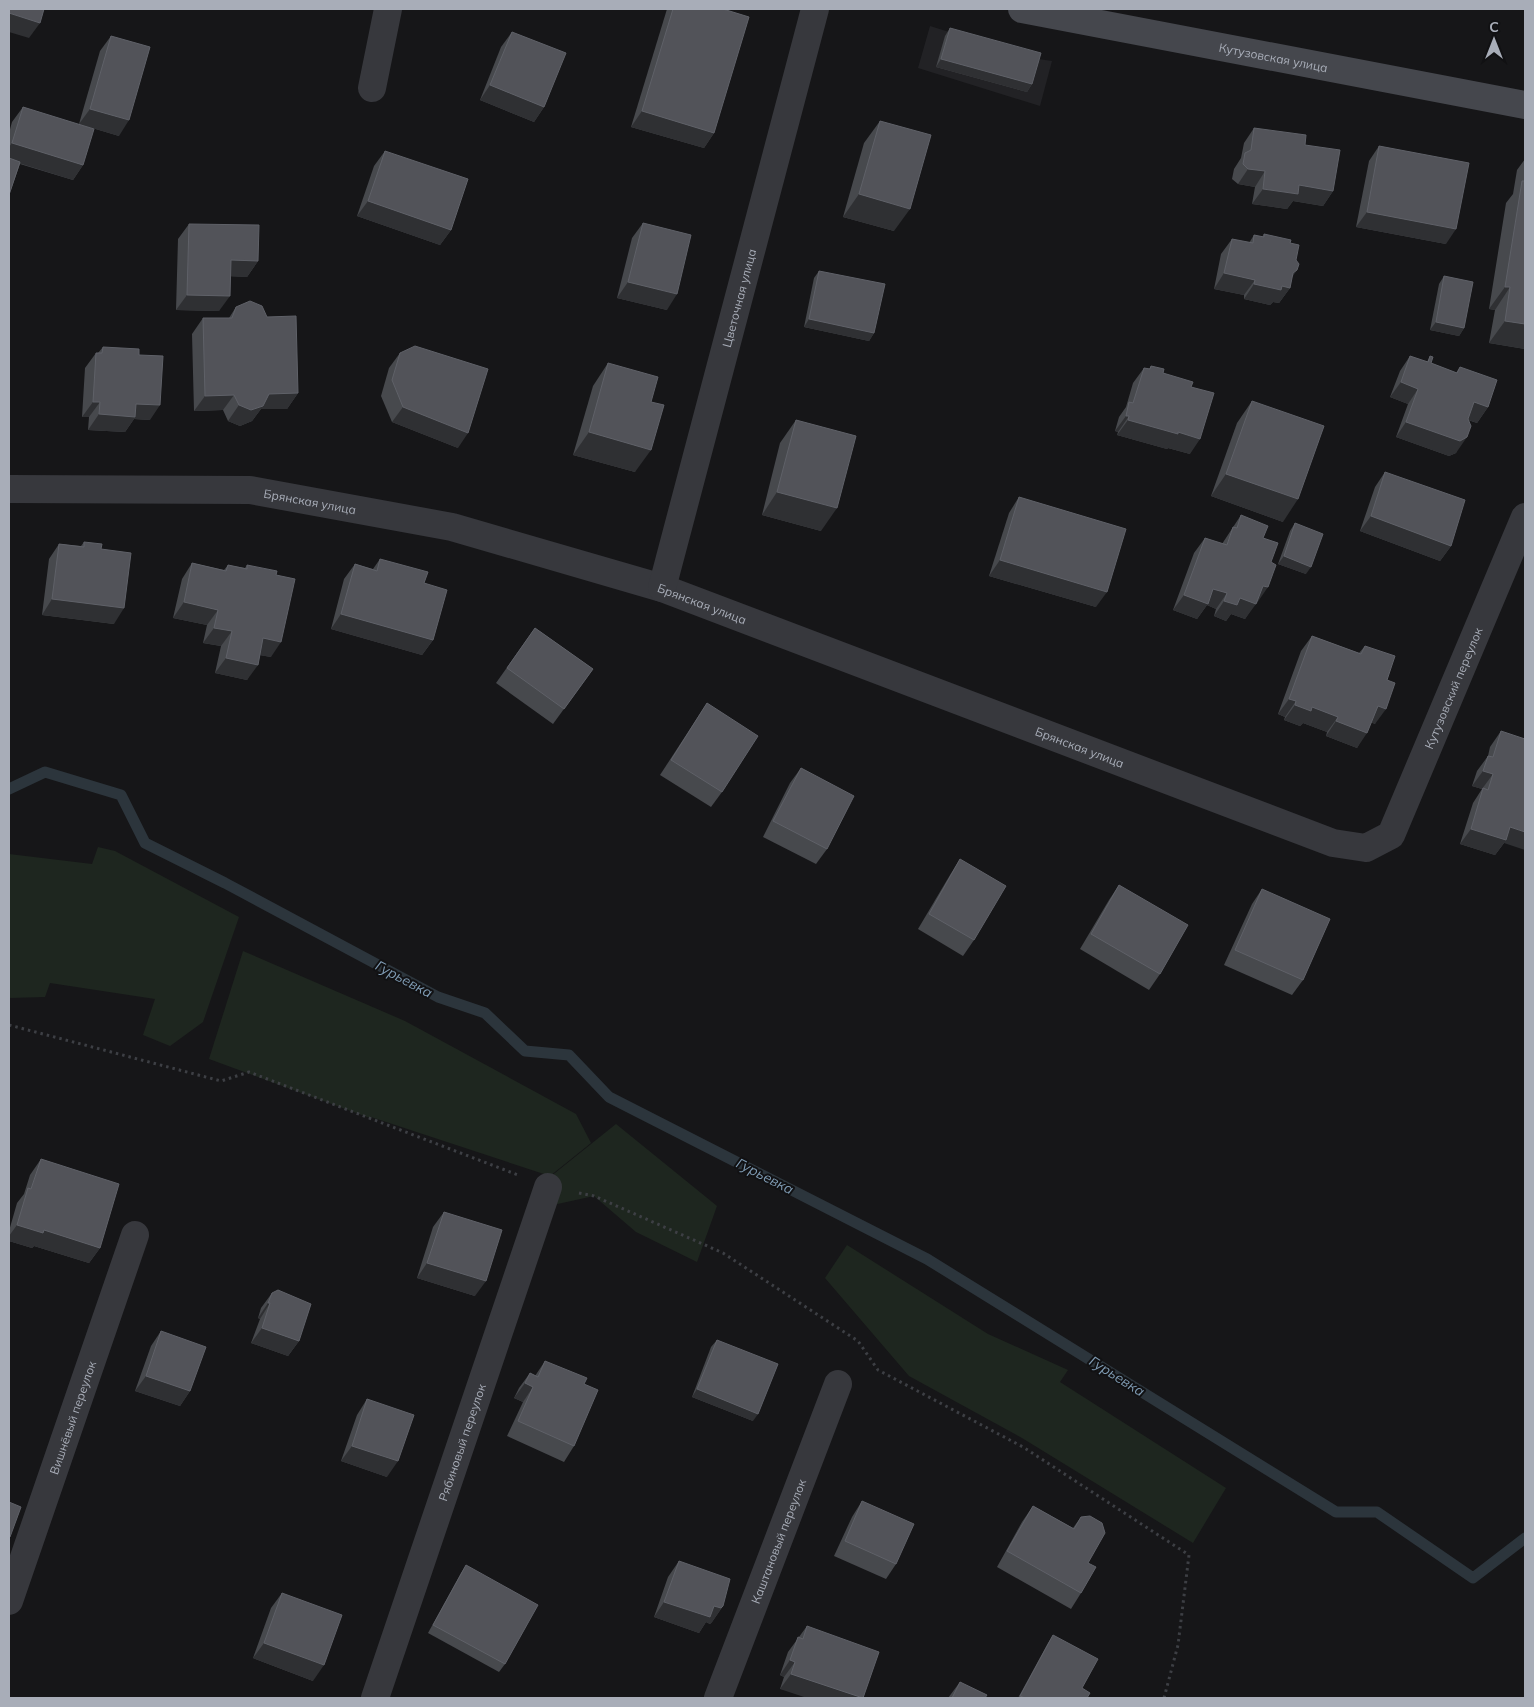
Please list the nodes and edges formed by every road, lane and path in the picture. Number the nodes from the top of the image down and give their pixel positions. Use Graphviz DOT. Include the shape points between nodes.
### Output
graph roads {
  1 [pos="388,9"];
  2 [pos="815,9"];
  3 [pos="1022,9"];
  4 [pos="372,88"];
  5 [pos="1525,105"];
  6 [pos="9,488"];
  7 [pos="1525,516"];
  8 [pos="662,588"];
  9 [pos="1366,848"];
  10 [pos="9,1025"];
  11 [pos="548,1187"];
  12 [pos="135,1235"];
  13 [pos="838,1384"];
  14 [pos="9,1601"];
  15 [pos="375,1698"];
  16 [pos="718,1698"];
  17 [pos="1164,1698"];
  1 -- 4 [label="street"];
  2 -- 8 [label="street, Цветочная улица"];
  3 -- 5 [label="street, Кутузовская улица"];
  6 -- 8 [label="street, Брянская улица" via="250,490 452,527"];
  7 -- 9 [label="street, Кутузовский переулок" via="1391,835"];
  8 -- 9 [label="street, Брянская улица" via="1333,843"];
  10 -- 11 [label="path" via="221,1081 249,1072"];
  11 -- 15 [label="street, Рябиновый переулок"];
  11 -- 17 [label="path" via="594,1196 723,1253 858,1341 878,1370 1023,1447 1189,1554 1178,1645"];
  12 -- 14 [label="street, Вишнёвый переулок"];
  13 -- 16 [label="street, Каштановый переулок"];
}
